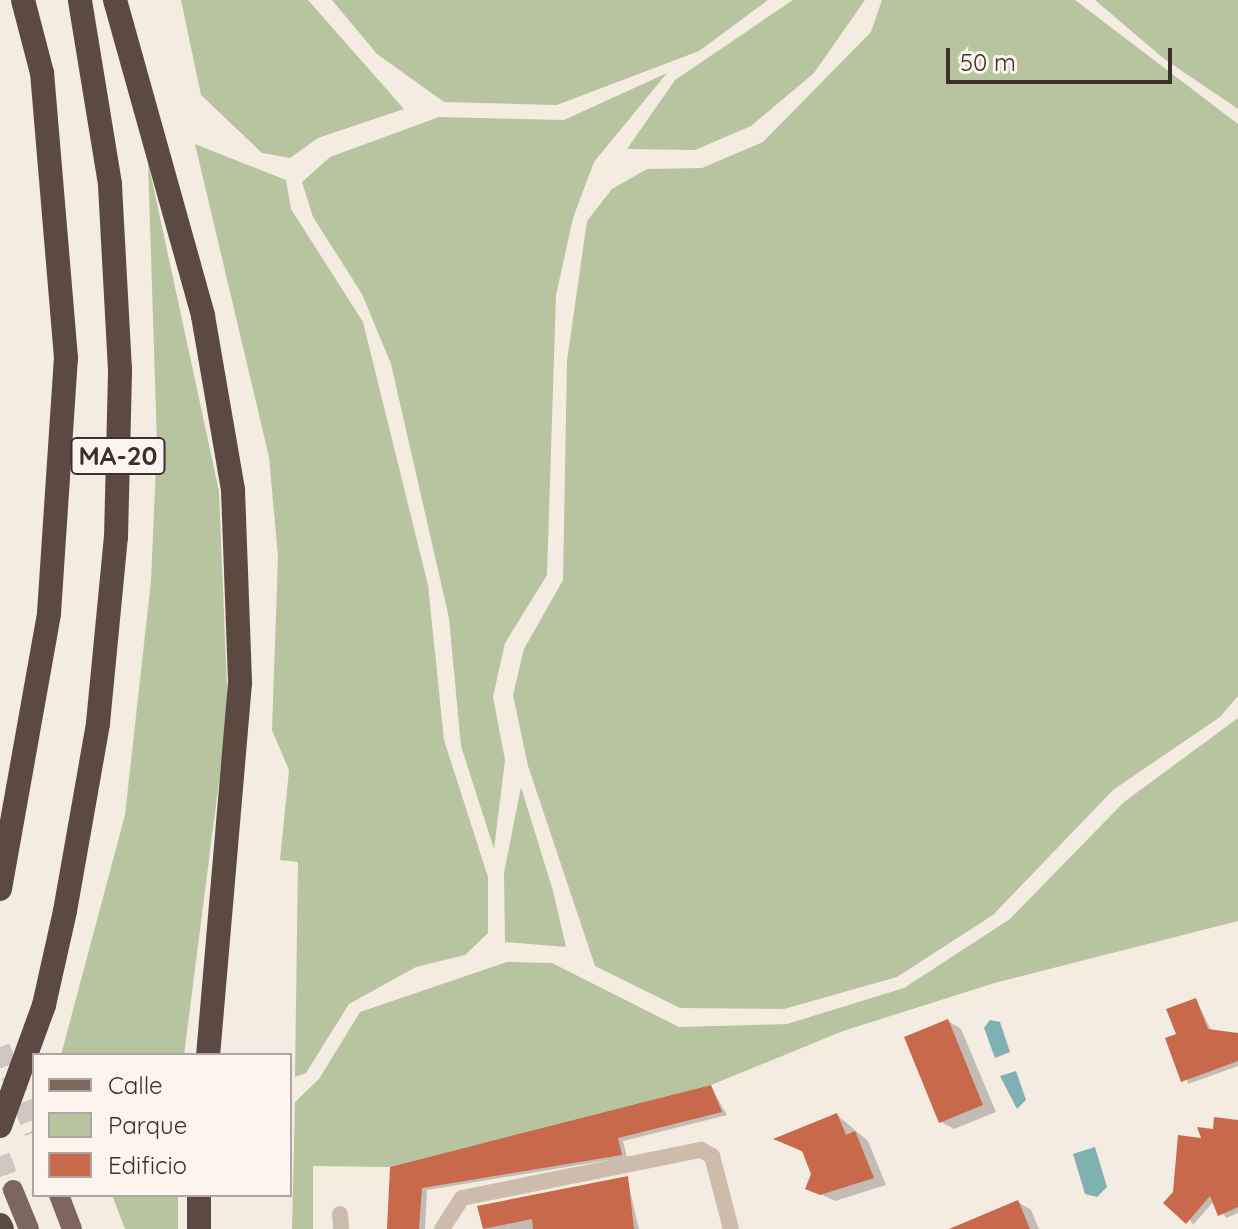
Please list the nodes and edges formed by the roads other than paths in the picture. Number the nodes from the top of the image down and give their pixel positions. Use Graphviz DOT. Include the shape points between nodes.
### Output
graph roads {
  1 [pos="23,0"];
  2 [pos="80,0"];
  3 [pos="115,0"];
  4 [pos="0,889"];
  5 [pos="208,1053"];
  6 [pos="0,1126"];
  7 [pos="13,1190"];
  8 [pos="60,1197"];
  9 [pos="199,1197"];
  10 [pos="29,1229"];
  11 [pos="72,1229"];
  12 [pos="199,1229"];
  13 [pos="442,1229"];
  14 [pos="731,1229"];
  1 -- 4 [label="highway, MA-20" via="42,73 66,358 51,598 19,804"];
  2 -- 6 [label="highway, MA-20, bridge" via="110,184 120,370 116,537 98,723 65,911 44,1005"];
  3 -- 5 [label="highway" via="203,316 233,490 240,683"];
  7 -- 10 [label="main road"];
  8 -- 11 [label="main road"];
  9 -- 12 [label="highway"];
  13 -- 14 [label="lane" via="462,1198 701,1150 712,1156"];
}
